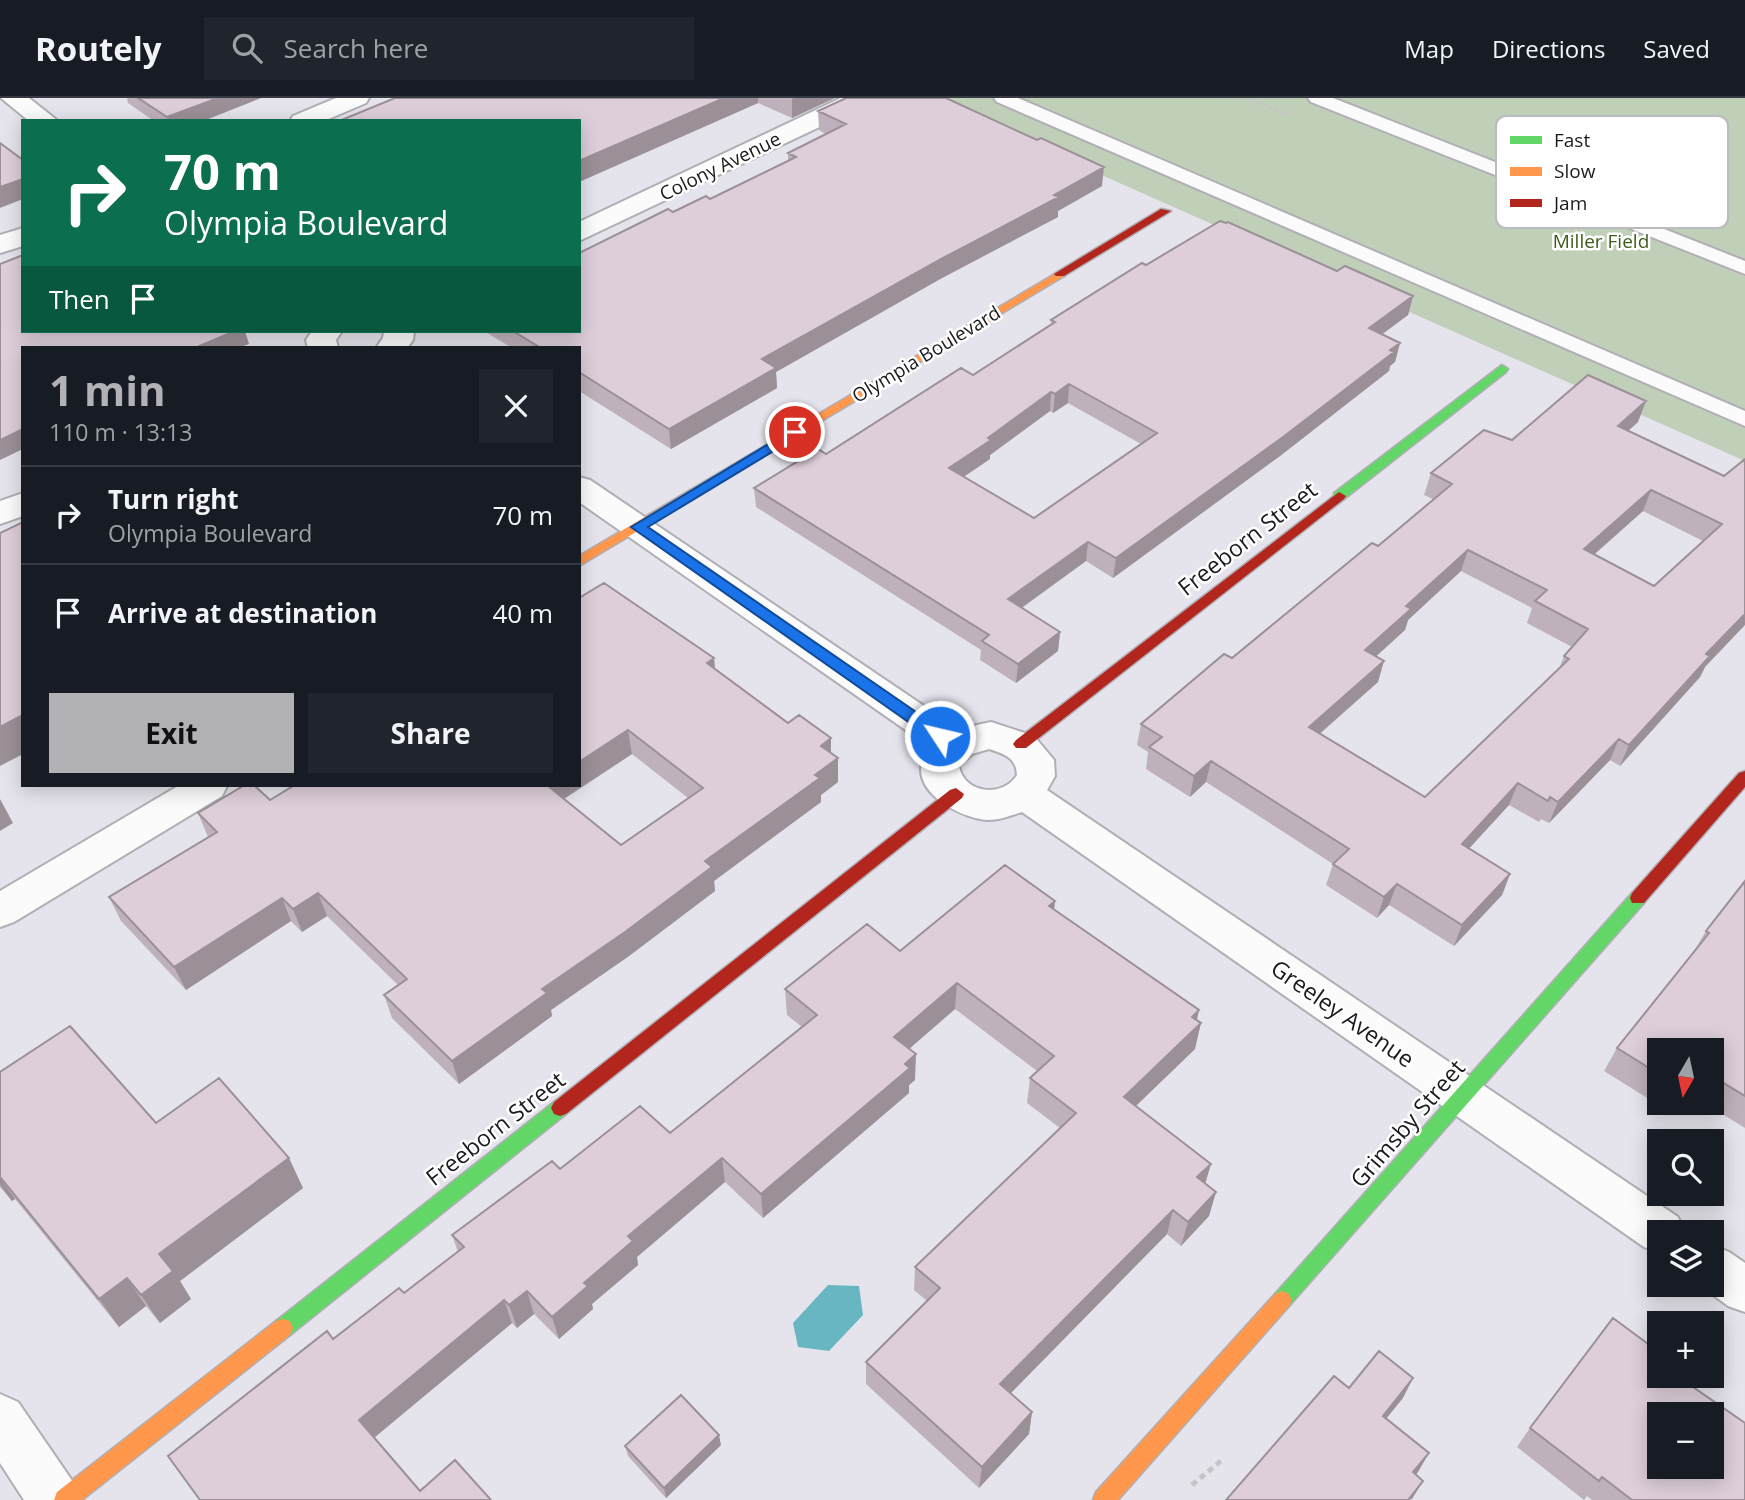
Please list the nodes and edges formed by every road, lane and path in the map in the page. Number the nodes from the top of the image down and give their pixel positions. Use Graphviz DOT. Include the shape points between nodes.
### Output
graph roads {
  1 [pos="13,98"];
  2 [pos="358,98"];
  3 [pos="861,98"];
  4 [pos="1003,98"];
  5 [pos="1317,98"];
  6 [pos="43,119"];
  7 [pos="307,119"];
  8 [pos="1496,169"];
  9 [pos="1165,211"];
  10 [pos="1644,228"];
  11 [pos="581,232"];
  12 [pos="21,237"];
  13 [pos="0,245"];
  14 [pos="1745,268"];
  15 [pos="1502,369"];
  16 [pos="1745,419"];
  17 [pos="581,488"];
  18 [pos="21,504"];
  19 [pos="0,514"];
  20 [pos="638,527"];
  21 [pos="581,561"];
  22 [pos="1021,744"];
  23 [pos="954,745"];
  24 [pos="1745,777"];
  25 [pos="206,787"];
  26 [pos="956,794"];
  27 [pos="1025,794"];
  28 [pos="0,911"];
  29 [pos="1463,1096"];
  30 [pos="1647,1222"];
  31 [pos="1724,1275"];
  32 [pos="1745,1290"];
  33 [pos="0,1419"];
  34 [pos="1222,1460"];
  35 [pos="1192,1485"];
  36 [pos="55,1500"];
  37 [pos="65,1500"];
  38 [pos="1104,1500"];
  1 -- 6 [label="street"];
  2 -- 7 [label="street"];
  3 -- 11 [label="street, Colony Avenue"];
  4 -- 16 [label="lane"];
  5 -- 8 [label="lane"];
  9 -- 20 [label="street, Olympia Boulevard"];
  10 -- 14 [label="lane"];
  12 -- 13 [label="street"];
  15 -- 22 [label="street, Freeborn Street"];
  17 -- 20 [label="street"];
  18 -- 19 [label="street"];
  20 -- 21 [label="street, Olympia Boulevard"];
  20 -- 23 [label="street"];
  22 -- 23 [label="street" via="991,735"];
  22 -- 27 [label="street" via="1036,764 1037,775"];
  23 -- 26 [label="street" via="941,772"];
  24 -- 29 [label="street, Grimsby Street"];
  25 -- 28 [label="street"];
  26 -- 27 [label="street" via="983,805 998,805"];
  26 -- 37 [label="street, Freeborn Street"];
  27 -- 29 [label="street, Greeley Avenue"];
  29 -- 30 [label="street, Greeley Avenue"];
  29 -- 38 [label="street, Grimsby Street"];
  31 -- 32 [label="street"];
  33 -- 36 [label="street"];
  34 -- 35 [label="path"];
}
